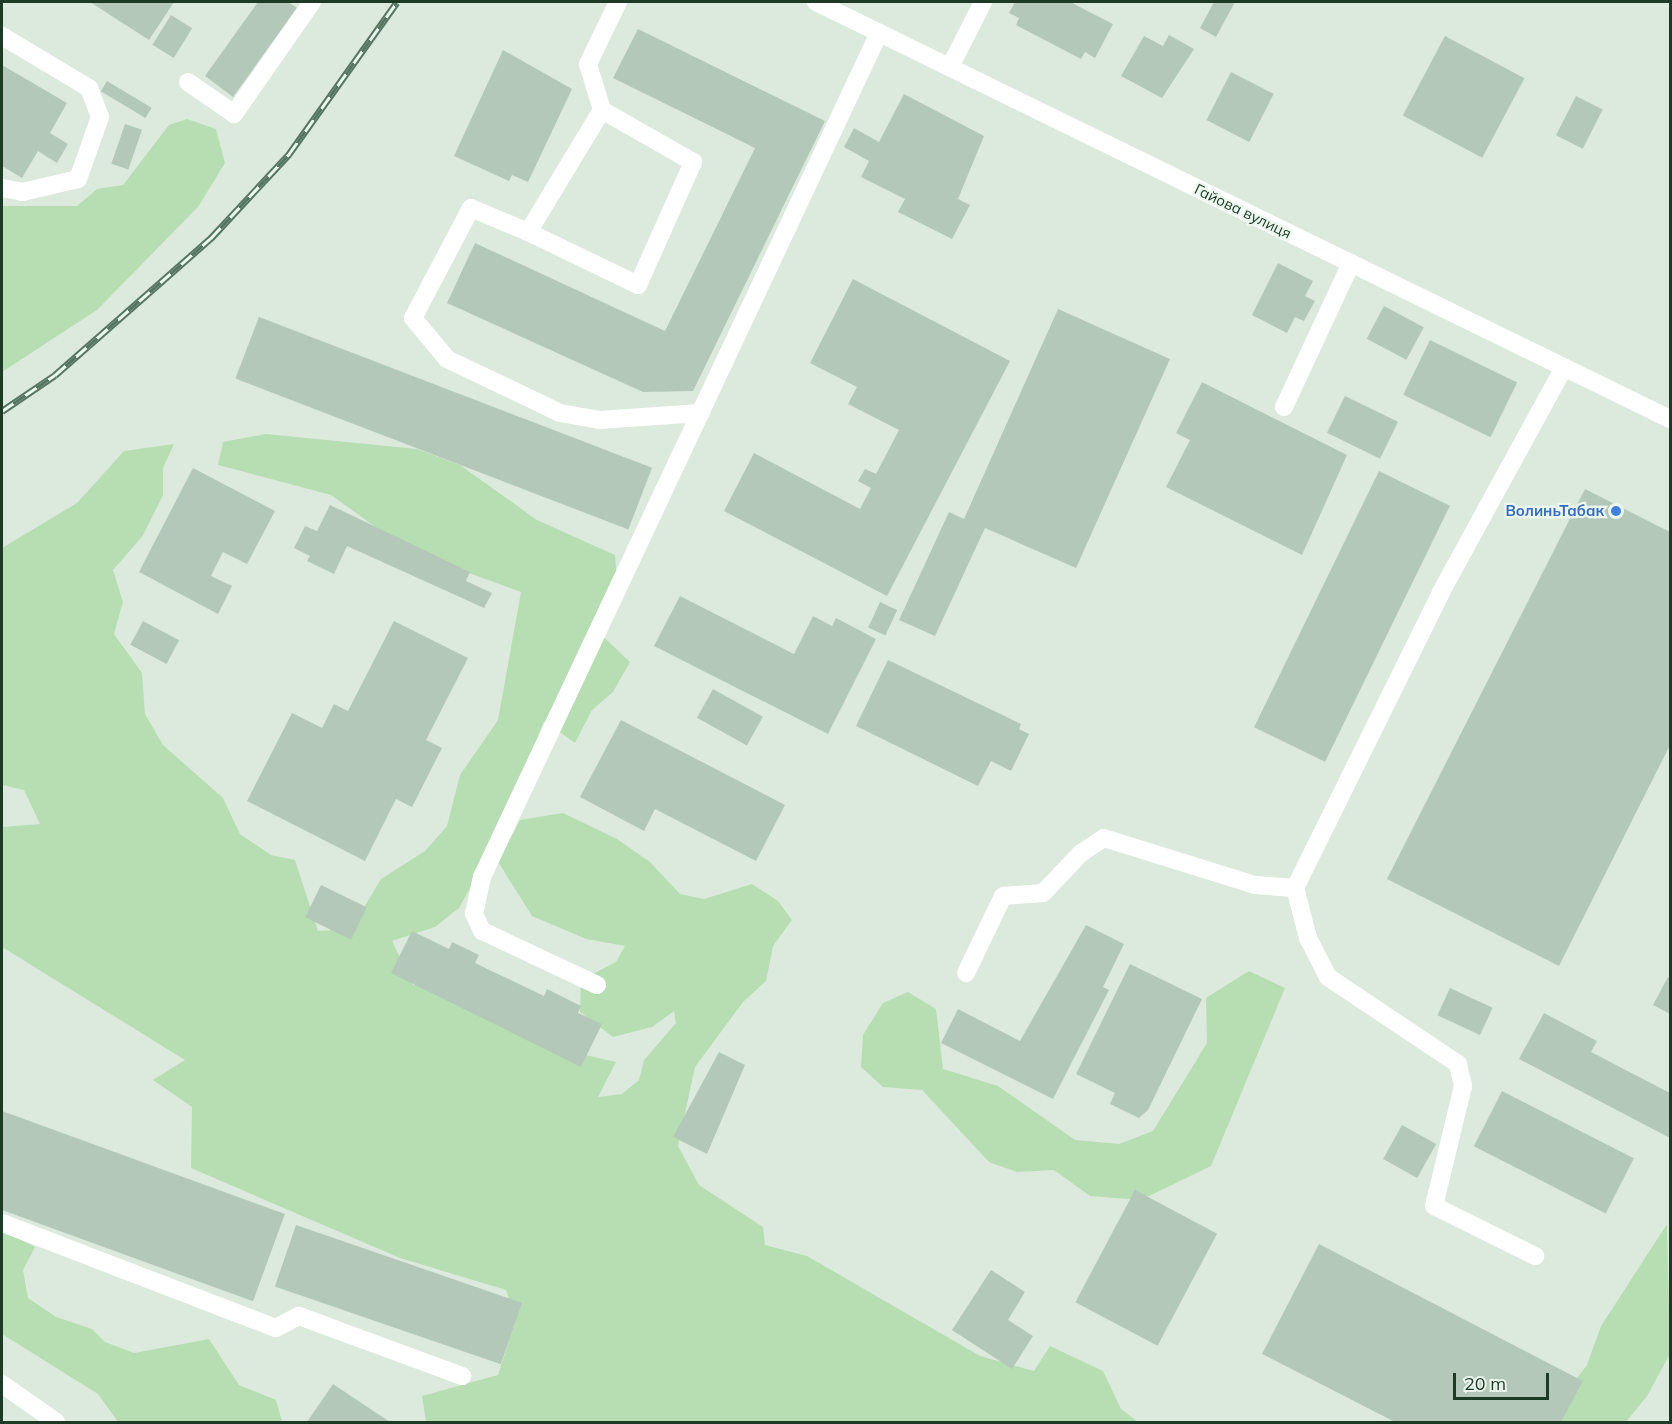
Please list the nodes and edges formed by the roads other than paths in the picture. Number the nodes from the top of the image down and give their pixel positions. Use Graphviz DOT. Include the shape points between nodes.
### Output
graph roads {
  1 [pos="312,2"];
  2 [pos="618,2"];
  3 [pos="816,2"];
  4 [pos="983,2"];
  5 [pos="879,33"];
  6 [pos="2,36"];
  7 [pos="950,67"];
  8 [pos="188,82"];
  9 [pos="602,110"];
  10 [pos="2,188"];
  11 [pos="528,232"];
  12 [pos="1351,263"];
  13 [pos="1563,367"];
  14 [pos="1284,407"];
  15 [pos="701,413"];
  16 [pos="1671,419"];
  17 [pos="1295,888"];
  18 [pos="966,973"];
  19 [pos="597,986"];
  20 [pos="2,1223"];
  21 [pos="1535,1256"];
  22 [pos="462,1376"];
  23 [pos="2,1384"];
  24 [pos="56,1422"];
  1 -- 8 [label="street" via="234,114"];
  2 -- 9 [label="street" via="588,63"];
  3 -- 5 [label="street, Гайова вулиця"];
  4 -- 7 [label="street"];
  5 -- 7 [label="street, Гайова вулиця"];
  5 -- 15 [label="street"];
  6 -- 10 [label="street" via="88,88 100,117 78,179 23,192"];
  7 -- 12 [label="street, Гайова вулиця"];
  9 -- 11 [label="street"];
  9 -- 11 [label="street" via="693,162 638,285"];
  11 -- 15 [label="street" via="471,208 413,318 447,359 560,413 599,420"];
  12 -- 13 [label="street, Гайова вулиця"];
  12 -- 14 [label="street"];
  13 -- 16 [label="street, Гайова вулиця"];
  13 -- 17 [label="street" via="1442,592"];
  15 -- 19 [label="street" via="504,825 482,877 474,914 482,931"];
  17 -- 18 [label="street" via="1255,885 1104,838 1081,853 1043,893 1003,896"];
  17 -- 21 [label="street" via="1308,938 1328,977 1458,1064 1463,1086 1434,1206"];
  20 -- 22 [label="street" via="276,1328 299,1316"];
  23 -- 24 [label="street"];
}
